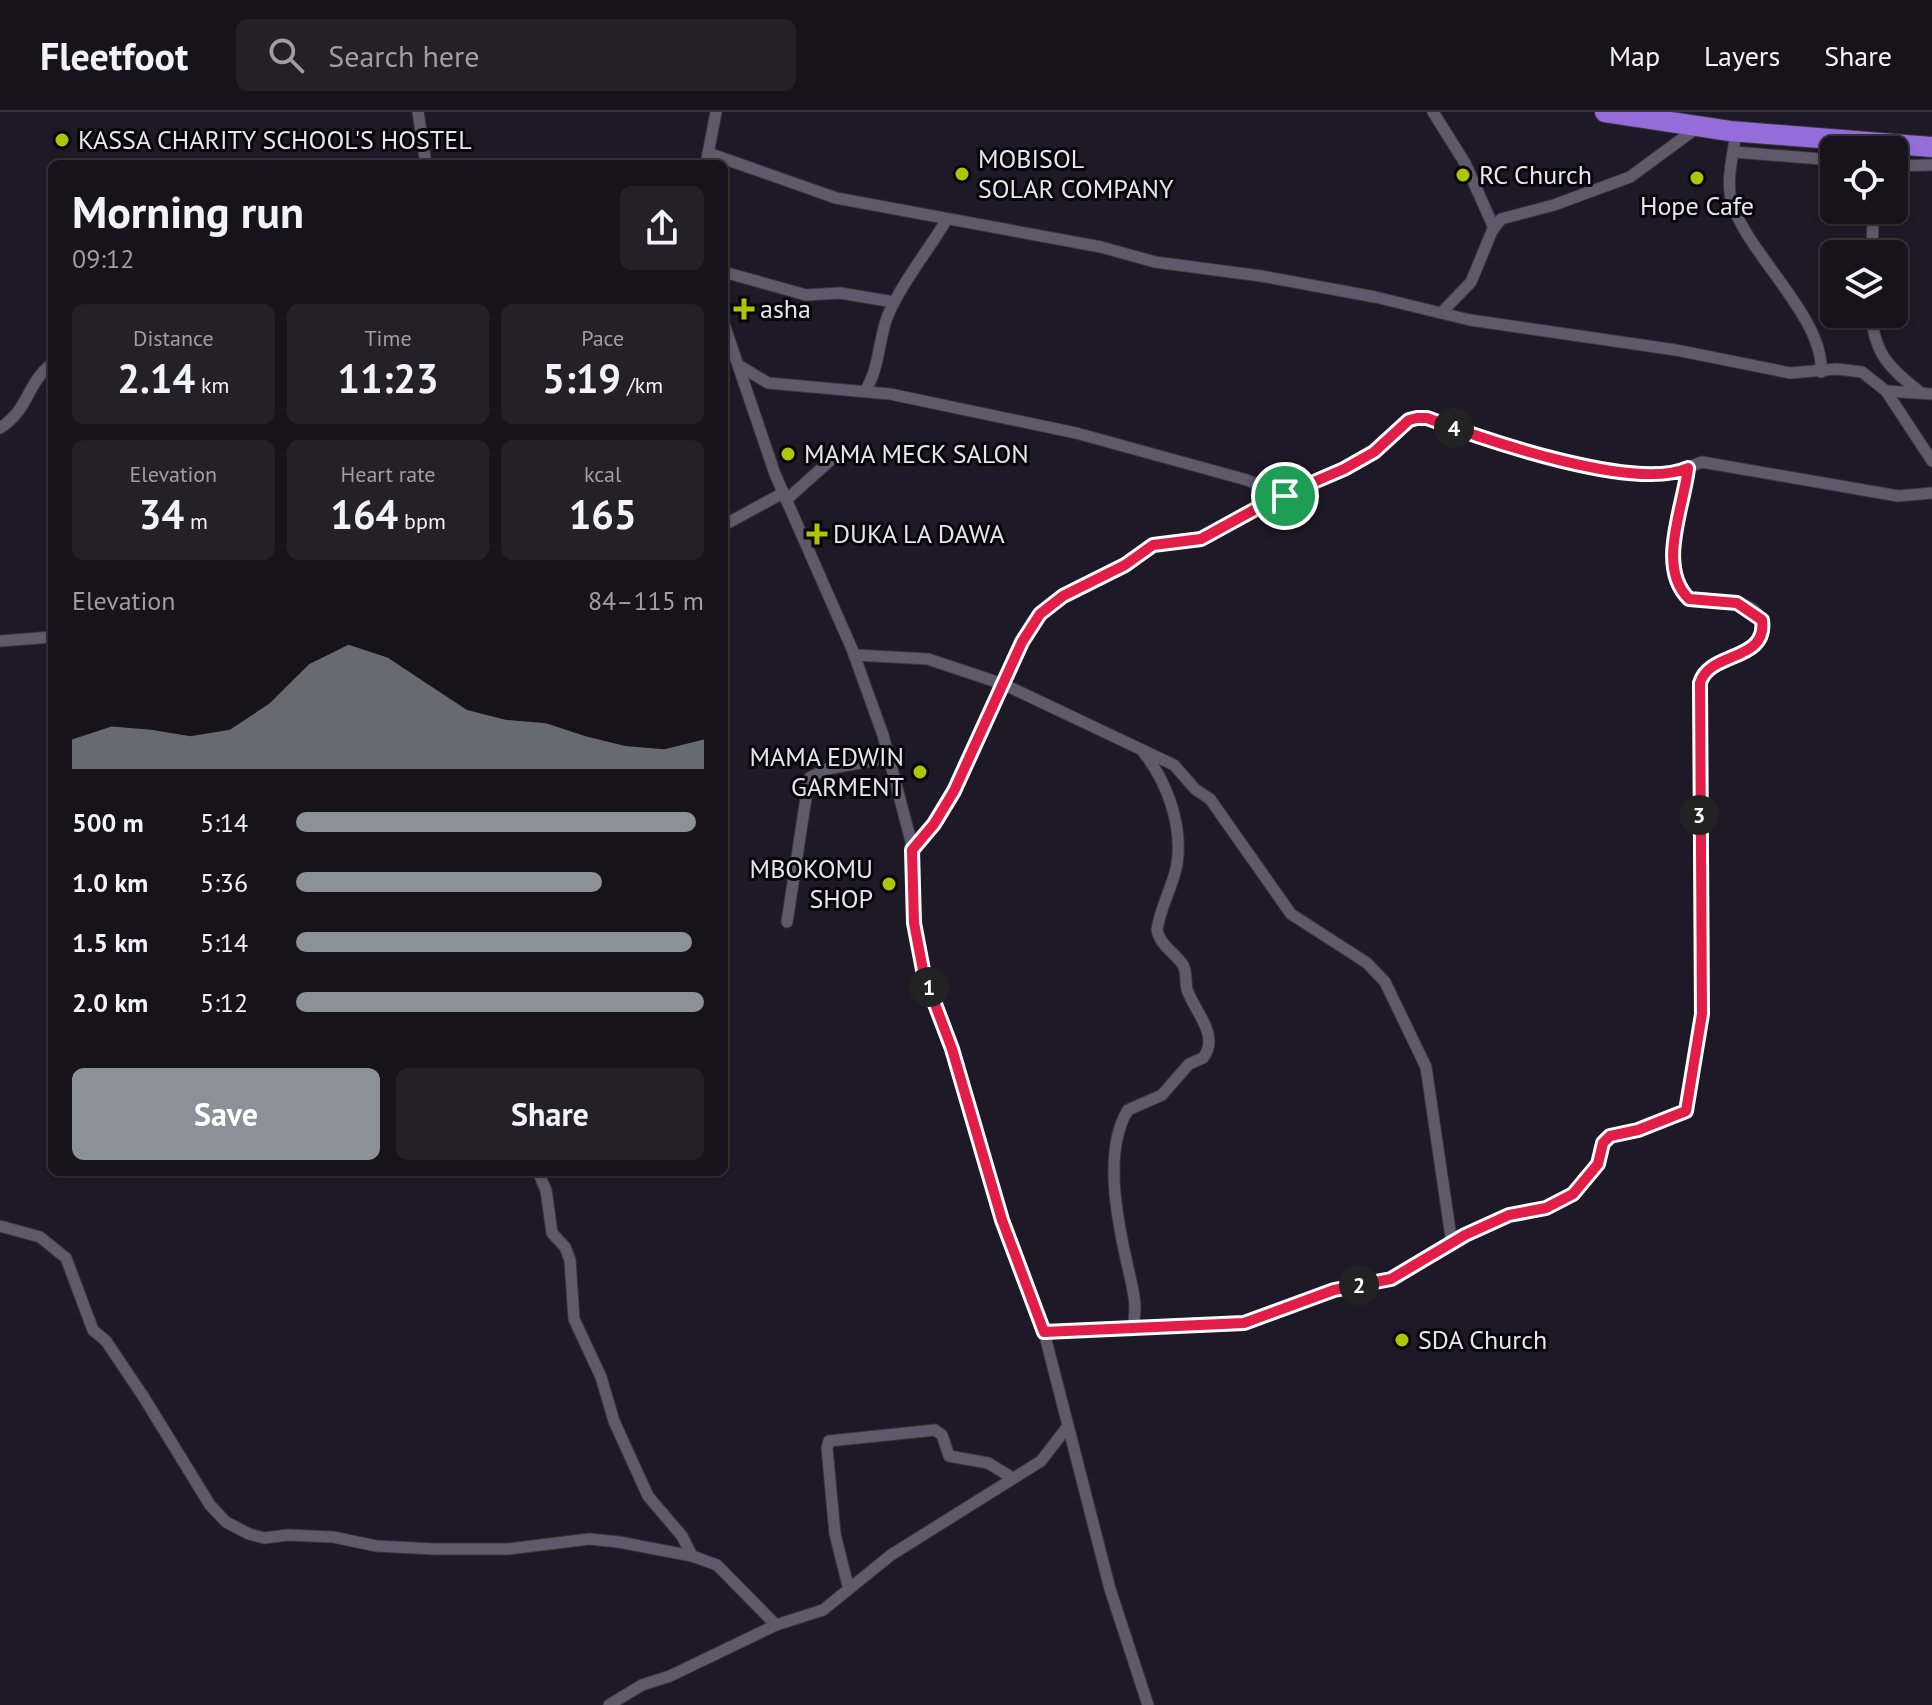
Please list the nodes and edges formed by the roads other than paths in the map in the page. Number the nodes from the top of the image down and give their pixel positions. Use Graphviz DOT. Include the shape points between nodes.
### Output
graph roads {
  1 [pos="418,112"];
  2 [pos="716,112"];
  3 [pos="1433,112"];
  4 [pos="1605,112"];
  5 [pos="1698,127"];
  6 [pos="1736,131"];
  7 [pos="1932,147"];
  8 [pos="1734,152"];
  9 [pos="707,159"];
  10 [pos="1820,159"];
  11 [pos="425,160"];
  12 [pos="728,165"];
  13 [pos="1932,165"];
  14 [pos="1908,166"];
  15 [pos="947,219"];
  16 [pos="1494,228"];
  17 [pos="728,273"];
  18 [pos="894,302"];
  19 [pos="1442,312"];
  20 [pos="1874,328"];
  21 [pos="728,335"];
  22 [pos="739,366"];
  23 [pos="48,367"];
  24 [pos="1821,372"];
  25 [pos="865,391"];
  26 [pos="1886,391"];
  27 [pos="1926,394"];
  28 [pos="0,428"];
  29 [pos="833,458"];
  30 [pos="1932,461"];
  31 [pos="1688,468"];
  32 [pos="1932,493"];
  33 [pos="784,496"];
  34 [pos="1285,496"];
  35 [pos="728,523"];
  36 [pos="48,637"];
  37 [pos="0,641"];
  38 [pos="855,655"];
  39 [pos="1003,684"];
  40 [pos="1141,749"];
  41 [pos="887,758"];
  42 [pos="912,850"];
  43 [pos="787,922"];
  44 [pos="540,1176"];
  45 [pos="0,1226"];
  46 [pos="1452,1244"];
  47 [pos="1132,1330"];
  48 [pos="1044,1332"];
  49 [pos="1068,1426"];
  50 [pos="1011,1477"];
  51 [pos="692,1556"];
  52 [pos="848,1586"];
  53 [pos="776,1625"];
  54 [pos="609,1705"];
  55 [pos="1148,1705"];
  1 -- 11 [label="street"];
  2 -- 9 [label="street"];
  3 -- 16 [label="street" via="1465,163"];
  4 -- 5 [label="highway"];
  5 -- 6 [label="highway"];
  5 -- 16 [label="street" via="1630,177 1508,216"];
  6 -- 7 [label="highway"];
  6 -- 8 [label="street"];
  8 -- 10 [label="street"];
  8 -- 24 [label="street" via="1730,196 1738,219 1817,344"];
  12 -- 15 [label="street" via="836,198"];
  13 -- 14 [label="street"];
  15 -- 18 [label="street"];
  15 -- 19 [label="street"];
  16 -- 19 [label="street" via="1468,287"];
  17 -- 18 [label="street" via="806,295 840,293"];
  18 -- 25 [label="street" via="880,340 876,372"];
  19 -- 24 [label="street" via="1790,373"];
  20 -- 27 [label="street" via="1878,351 1893,370"];
  21 -- 22 [label="street"];
  22 -- 25 [label="street" via="768,383"];
  22 -- 33 [label="street"];
  23 -- 28 [label="street" via="36,376 16,418"];
  24 -- 26 [label="street" via="1862,372"];
  25 -- 34 [label="street" via="1112,442"];
  26 -- 27 [label="street"];
  26 -- 30 [label="street"];
  29 -- 33 [label="street"];
  31 -- 32 [label="street" via="1709,463 1898,496"];
  31 -- 34 [label="street" via="1657,475 1579,464 1417,418 1374,452"];
  31 -- 46 [label="street" via="1673,546 1681,590 1689,599 1750,608 1763,626 1753,646 1715,663 1700,683 1702,1014 1688,1106 1681,1116 1610,1136 1587,1179 1561,1202 1509,1215"];
  33 -- 35 [label="street"];
  33 -- 38 [label="street"];
  34 -- 39 [label="street" via="1201,539 1153,545 1063,596 1033,622"];
  36 -- 37 [label="street"];
  38 -- 39 [label="street" via="928,659"];
  38 -- 41 [label="street"];
  39 -- 40 [label="street"];
  39 -- 42 [label="street" via="954,791"];
  40 -- 46 [label="street" via="1174,765 1210,799 1291,914 1367,963 1385,982 1429,1080"];
  40 -- 47 [label="street" via="1164,781 1177,844 1177,864 1158,937 1183,965 1187,988 1203,1018 1207,1047 1203,1058 1189,1064 1162,1095 1128,1110 1116,1137 1119,1220 1137,1305"];
  41 -- 42 [label="street"];
  41 -- 43 [label="street" via="816,772 809,778"];
  42 -- 48 [label="street" via="914,923 924,975 952,1049 1002,1220"];
  44 -- 51 [label="street" via="550,1227 570,1260 574,1319 614,1421 648,1496"];
  45 -- 51 [label="street" via="40,1237 66,1258 93,1330 106,1341 210,1505 226,1522 249,1534 434,1549 508,1549 589,1539"];
  46 -- 47 [label="street" via="1403,1275 1319,1294 1251,1322"];
  47 -- 48 [label="street"];
  48 -- 49 [label="street"];
  49 -- 50 [label="street" via="1041,1461"];
  49 -- 55 [label="street" via="1110,1589"];
  50 -- 52 [label="street"];
  50 -- 52 [label="street" via="988,1463 951,1457 935,1430 829,1441 835,1534"];
  51 -- 53 [label="street" via="729,1575"];
  52 -- 53 [label="street" via="823,1610"];
  53 -- 54 [label="street"];
}
